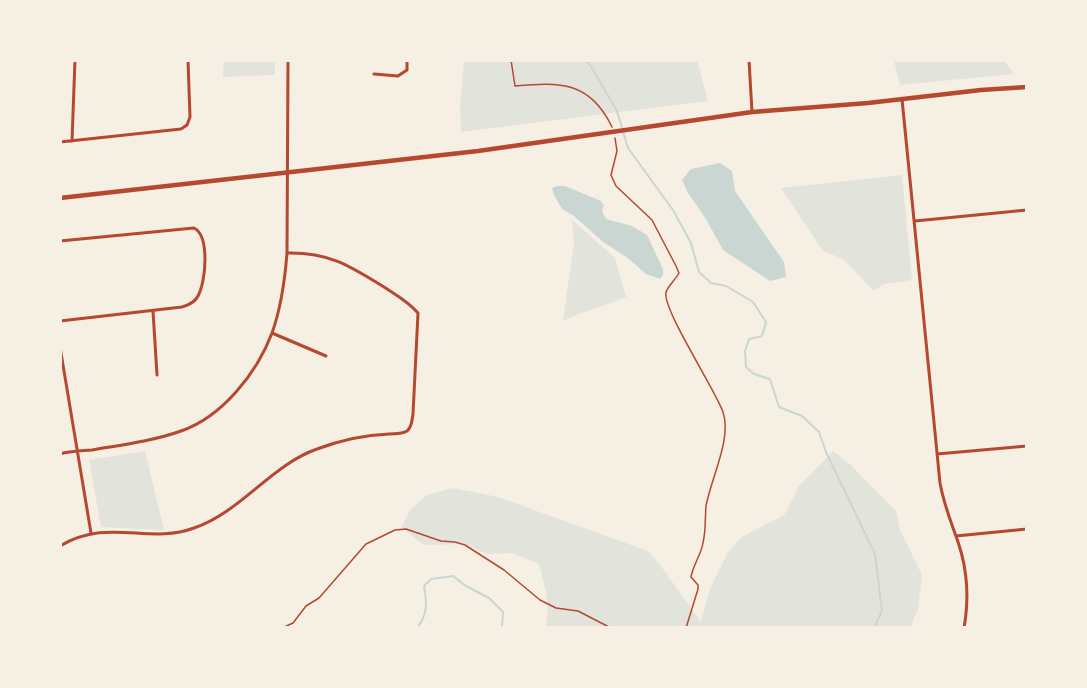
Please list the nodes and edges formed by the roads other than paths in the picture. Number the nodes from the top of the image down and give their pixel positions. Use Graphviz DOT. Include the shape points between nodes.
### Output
graph roads {
  1 [pos="75,60"];
  2 [pos="188,60"];
  3 [pos="288,60"];
  4 [pos="407,60"];
  5 [pos="749,60"];
  6 [pos="374,74"];
  7 [pos="1027,87"];
  8 [pos="902,99"];
  9 [pos="752,112"];
  10 [pos="72,141"];
  11 [pos="60,142"];
  12 [pos="288,174"];
  13 [pos="60,198"];
  14 [pos="1027,210"];
  15 [pos="915,221"];
  16 [pos="60,241"];
  17 [pos="288,253"];
  18 [pos="152,310"];
  19 [pos="60,321"];
  20 [pos="272,333"];
  21 [pos="60,346"];
  22 [pos="326,356"];
  23 [pos="157,375"];
  24 [pos="1027,446"];
  25 [pos="77,452"];
  26 [pos="60,454"];
  27 [pos="937,454"];
  28 [pos="1027,529"];
  29 [pos="91,533"];
  30 [pos="956,536"];
  31 [pos="60,546"];
  32 [pos="964,628"];
  1 -- 10 [label="street"];
  2 -- 10 [label="street" via="187,125 181,129"];
  3 -- 12 [label="street"];
  4 -- 6 [label="street" via="407,70 398,75"];
  5 -- 9 [label="street"];
  7 -- 8 [label="main road"];
  8 -- 9 [label="main road"];
  8 -- 15 [label="street"];
  9 -- 12 [label="main road"];
  10 -- 11 [label="street"];
  12 -- 13 [label="main road"];
  12 -- 17 [label="street"];
  14 -- 15 [label="street"];
  15 -- 27 [label="street"];
  16 -- 18 [label="street" via="187,227 199,231 204,240 205,263 198,296 182,307"];
  17 -- 20 [label="street" via="285,284"];
  17 -- 29 [label="street" via="321,255 346,264 418,313 409,428 402,433 348,439 304,453 223,512 194,528 166,534"];
  18 -- 19 [label="street"];
  18 -- 23 [label="street"];
  20 -- 22 [label="street"];
  20 -- 25 [label="street" via="257,364 212,415 183,431"];
  21 -- 25 [label="street"];
  24 -- 27 [label="street"];
  25 -- 26 [label="street"];
  25 -- 29 [label="street"];
  27 -- 30 [label="street" via="942,498"];
  28 -- 30 [label="street"];
  29 -- 31 [label="street"];
  30 -- 32 [label="street" via="968,587"];
}
